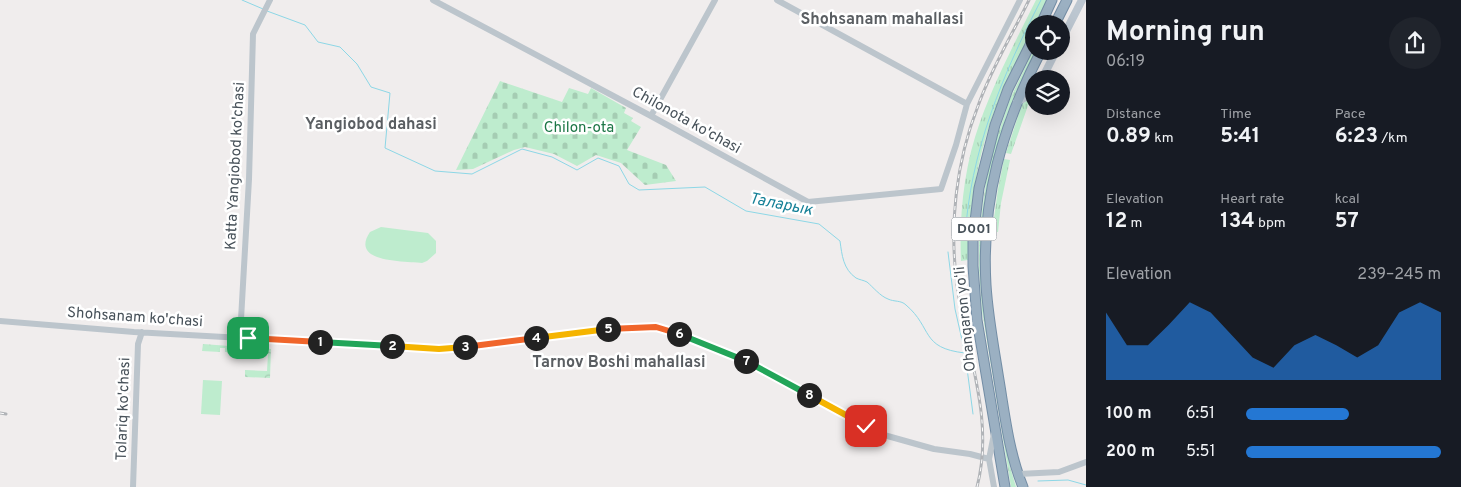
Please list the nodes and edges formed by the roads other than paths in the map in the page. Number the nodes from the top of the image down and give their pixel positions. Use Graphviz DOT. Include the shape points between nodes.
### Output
graph roads {
  1 [pos="433,0"];
  2 [pos="714,0"];
  3 [pos="777,0"];
  4 [pos="1020,0"];
  5 [pos="1052,0"];
  6 [pos="1067,0"];
  7 [pos="1082,0"];
  8 [pos="268,3"];
  9 [pos="1044,15"];
  10 [pos="1060,15"];
  11 [pos="1070,23"];
  12 [pos="1025,55"];
  13 [pos="1037,60"];
  14 [pos="1025,97"];
  15 [pos="1017,102"];
  16 [pos="967,104"];
  17 [pos="651,116"];
  18 [pos="0,320"];
  19 [pos="142,332"];
  20 [pos="240,337"];
  21 [pos="995,429"];
  22 [pos="989,459"];
  23 [pos="1086,462"];
  24 [pos="1019,474"];
  25 [pos="133,487"];
  26 [pos="994,487"];
  27 [pos="1005,487"];
  28 [pos="1023,487"];
  1 -- 17 [label="street, Chilonota ko'chasi"];
  2 -- 17 [label="street"];
  3 -- 16 [label="street"];
  4 -- 16 [label="street"];
  5 -- 9 [label="highway"];
  6 -- 10 [label="highway"];
  7 -- 11 [label="main road"];
  8 -- 20 [label="street, Katta Yangiobod ko'chasi" via="253,34 250,179"];
  12 -- 21 [label="highway, Ohangaron yoʻli / D001" via="1000,111 983,170 975,221 976,309"];
  13 -- 15 [label="highway, Ohangaron yoʻli / D001"];
  14 -- 15 [label="main road"];
  15 -- 24 [label="highway, Ohangaron yoʻli / D001" via="1002,144 990,197 985,265 994,350 1011,449"];
  16 -- 17 [label="street, Chilonota ko'chasi" via="941,189 808,202"];
  18 -- 19 [label="street, Shohsanam ko'chasi"];
  19 -- 20 [label="street, Shohsanam ko'chasi"];
  19 -- 25 [label="street, Tolariq ko'chasi" via="138,344"];
  20 -- 22 [label="street, Shohsanam ko'chasi" via="439,349 599,330 656,327 751,363 848,418 884,434 934,449"];
  21 -- 22 [label="street"];
  21 -- 27 [label="highway, Ohangaron yoʻli / D001"];
  22 -- 26 [label="street"];
  23 -- 24 [label="street" via="1056,473"];
  24 -- 28 [label="highway, Ohangaron yoʻli / D001"];
}
